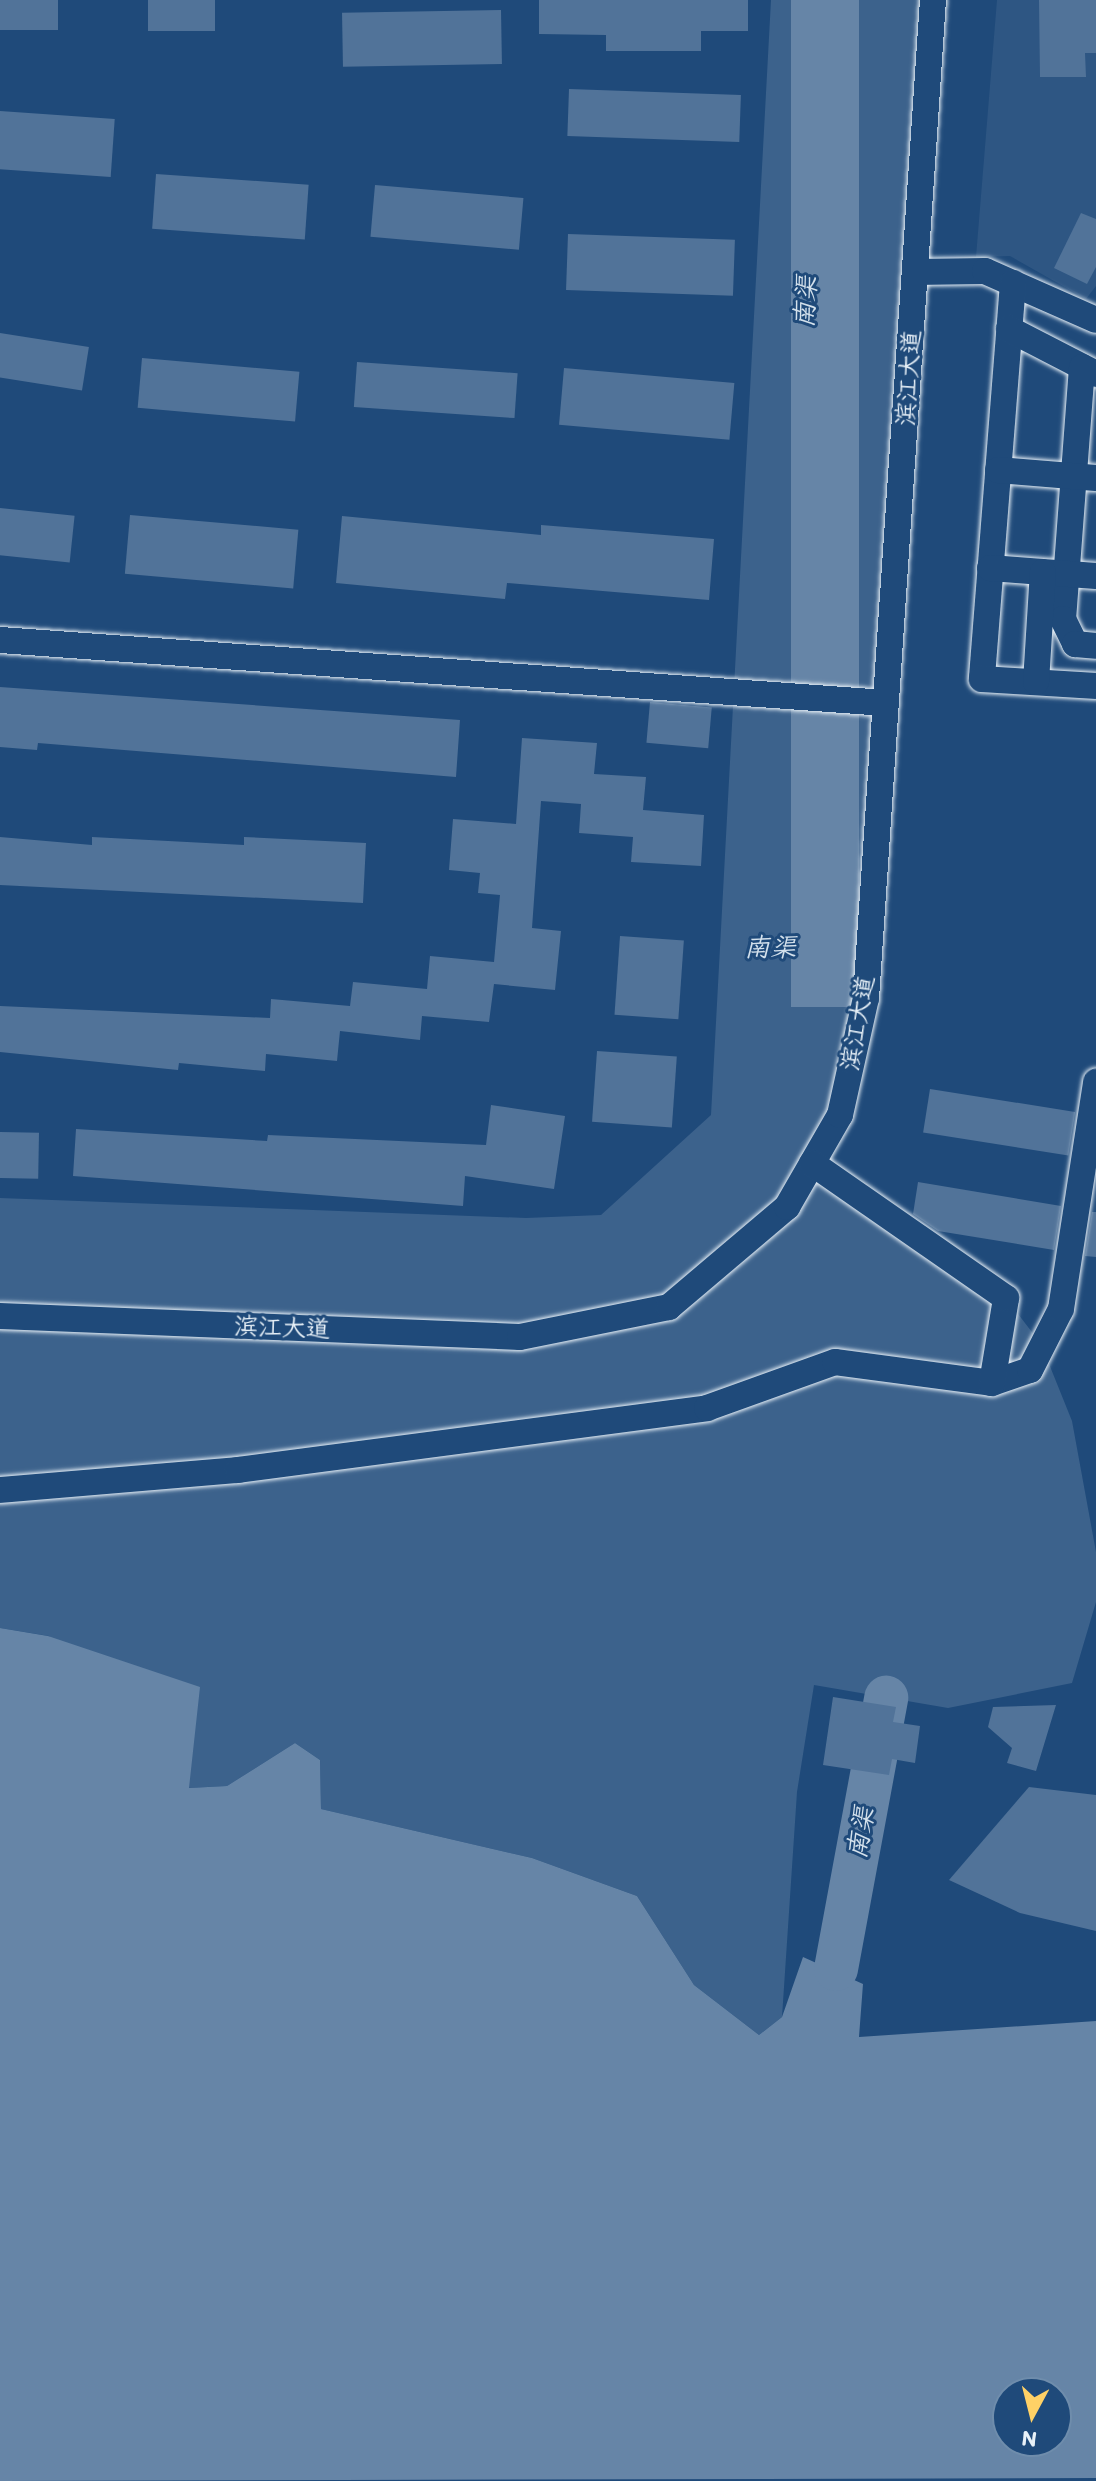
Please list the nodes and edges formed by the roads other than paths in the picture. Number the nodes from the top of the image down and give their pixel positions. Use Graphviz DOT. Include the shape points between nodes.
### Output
graph roads {
  1 [pos="933,0"];
  2 [pos="915,272"];
  3 [pos="1013,283"];
  4 [pos="1096,320"];
  5 [pos="1009,329"];
  6 [pos="1089,370"];
  7 [pos="998,470"];
  8 [pos="1086,478"];
  9 [pos="990,568"];
  10 [pos="1056,573"];
  11 [pos="1096,576"];
  12 [pos="0,640"];
  13 [pos="1096,646"];
  14 [pos="1036,682"];
  15 [pos="1096,686"];
  16 [pos="879,702"];
  17 [pos="1096,1082"];
  18 [pos="812,1163"];
  19 [pos="0,1316"];
  20 [pos="992,1383"];
  21 [pos="0,1490"];
  1 -- 2 [label="street, 滨江大道"];
  2 -- 3 [label="street" via="985,271"];
  2 -- 16 [label="street, 滨江大道"];
  3 -- 4 [label="street"];
  3 -- 5 [label="street"];
  5 -- 6 [label="street"];
  5 -- 7 [label="street"];
  6 -- 8 [label="street"];
  7 -- 8 [label="street"];
  7 -- 9 [label="street"];
  8 -- 10 [label="street"];
  9 -- 10 [label="street"];
  9 -- 14 [label="street" via="982,679"];
  10 -- 11 [label="street"];
  10 -- 13 [label="street" via="1063,619 1075,644"];
  10 -- 14 [label="street"];
  12 -- 16 [label="street"];
  14 -- 15 [label="street"];
  16 -- 18 [label="street, 滨江大道" via="866,998 840,1115"];
  17 -- 20 [label="street" via="1061,1309 1030,1370"];
  18 -- 19 [label="street, 滨江大道" via="787,1207 669,1307 520,1337"];
  18 -- 20 [label="street" via="1006,1298"];
  20 -- 21 [label="street" via="835,1362 707,1408 238,1470"];
}
